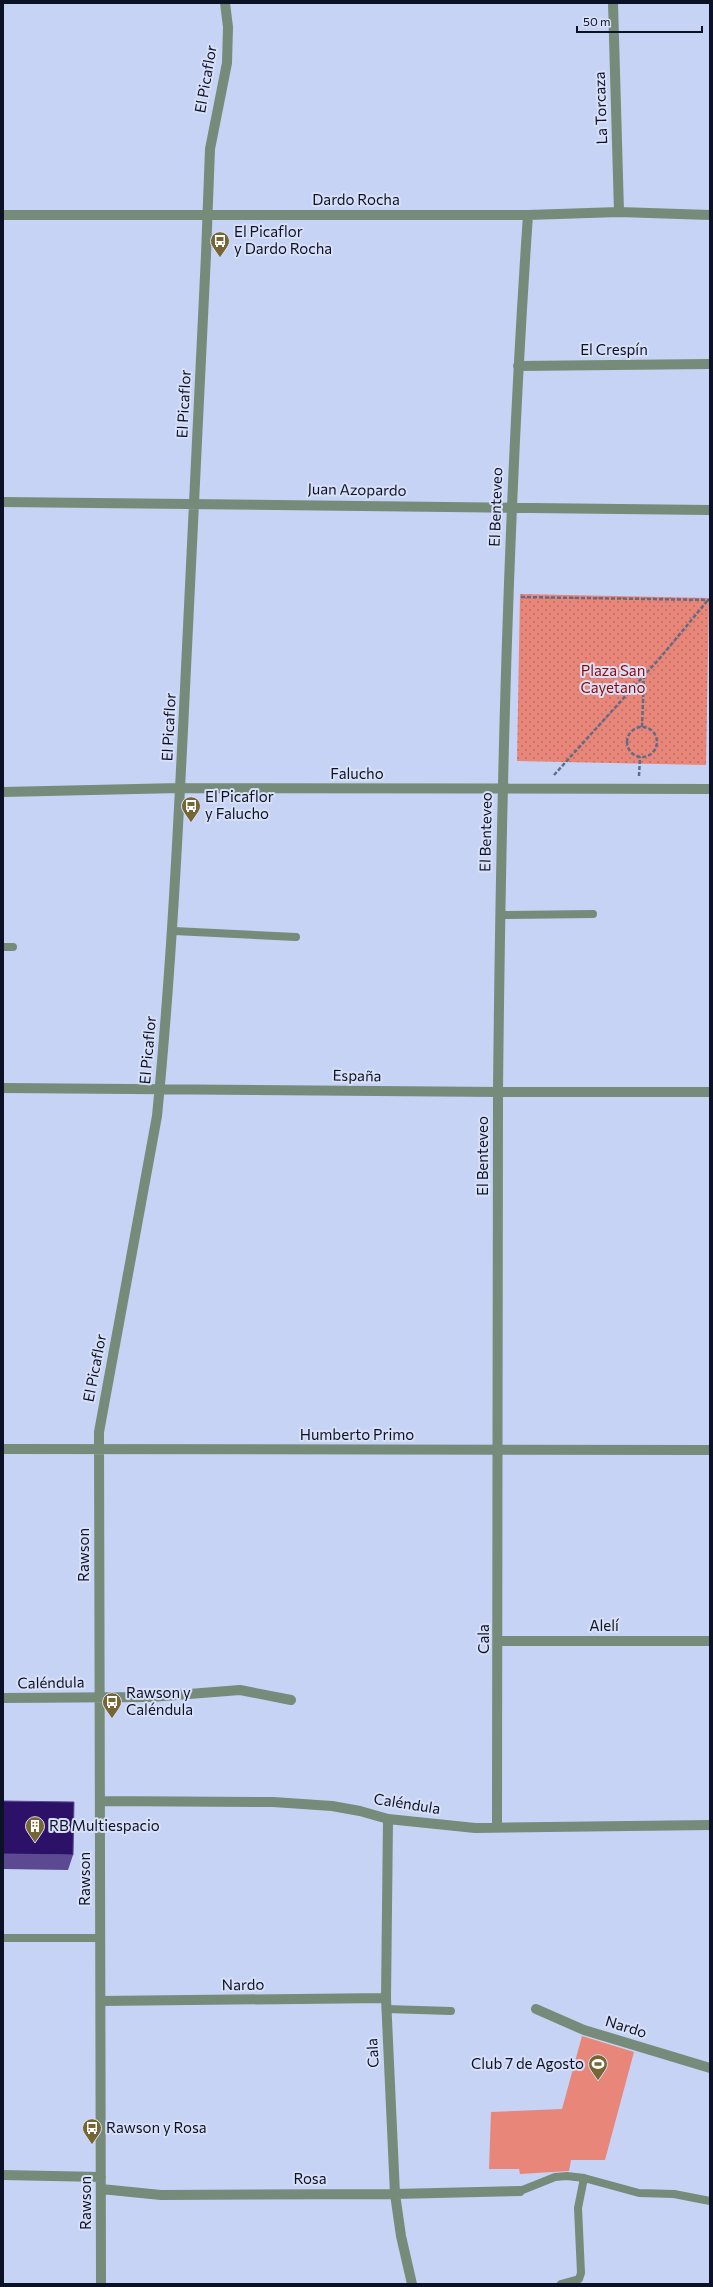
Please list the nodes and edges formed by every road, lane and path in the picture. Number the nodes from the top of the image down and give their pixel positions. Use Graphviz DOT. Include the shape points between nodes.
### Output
graph roads {
  1 [pos="225,3"];
  2 [pos="613,3"];
  3 [pos="619,212"];
  4 [pos="3,215"];
  5 [pos="528,215"];
  6 [pos="710,215"];
  7 [pos="206,216"];
  8 [pos="710,364"];
  9 [pos="518,366"];
  10 [pos="3,502"];
  11 [pos="195,502"];
  12 [pos="511,507"];
  13 [pos="710,510"];
  14 [pos="508,596"];
  15 [pos="709,600"];
  16 [pos="644,675"];
  17 [pos="642,727"];
  18 [pos="640,757"];
  19 [pos="180,788"];
  20 [pos="502,789"];
  21 [pos="541,789"];
  22 [pos="638,789"];
  23 [pos="710,789"];
  24 [pos="3,792"];
  25 [pos="592,914"];
  26 [pos="500,915"];
  27 [pos="174,931"];
  28 [pos="296,937"];
  29 [pos="3,947"];
  30 [pos="14,947"];
  31 [pos="3,1088"];
  32 [pos="160,1089"];
  33 [pos="498,1092"];
  34 [pos="710,1092"];
  35 [pos="3,1449"];
  36 [pos="98,1449"];
  37 [pos="497,1450"];
  38 [pos="710,1450"];
  39 [pos="499,1641"];
  40 [pos="710,1641"];
  41 [pos="99,1697"];
  42 [pos="3,1698"];
  43 [pos="291,1700"];
  44 [pos="100,1801"];
  45 [pos="388,1819"];
  46 [pos="710,1825"];
  47 [pos="497,1828"];
  48 [pos="3,1938"];
  49 [pos="100,1938"];
  50 [pos="101,2001"];
  51 [pos="386,2003"];
  52 [pos="536,2009"];
  53 [pos="451,2011"];
  54 [pos="710,2068"];
  55 [pos="3,2175"];
  56 [pos="101,2177"];
  57 [pos="584,2178"];
  58 [pos="101,2189"];
  59 [pos="520,2191"];
  60 [pos="395,2194"];
  61 [pos="710,2201"];
  62 [pos="101,2284"];
  63 [pos="412,2284"];
  64 [pos="561,2284"];
  1 -- 7 [label="street, El Picaflor" via="228,27 227,63 210,149"];
  2 -- 3 [label="street, La Torcaza"];
  3 -- 5 [label="street, Dardo Rocha"];
  3 -- 6 [label="street, Dardo Rocha"];
  4 -- 7 [label="street, Dardo Rocha"];
  5 -- 7 [label="street, Dardo Rocha"];
  5 -- 9 [label="street, El Benteveo"];
  7 -- 11 [label="street, El Picaflor"];
  8 -- 9 [label="street, El Crespín"];
  9 -- 12 [label="street, El Benteveo"];
  10 -- 11 [label="street, Juan Azopardo"];
  11 -- 12 [label="street, Juan Azopardo"];
  11 -- 19 [label="street, El Picaflor"];
  12 -- 13 [label="street, Juan Azopardo"];
  12 -- 14 [label="street, El Benteveo"];
  14 -- 15 [label="path"];
  14 -- 20 [label="street, El Benteveo"];
  15 -- 16 [label="path"];
  16 -- 17 [label="path"];
  16 -- 21 [label="path"];
  17 -- 18 [label="path" via="631,732 626,741 629,751"];
  17 -- 18 [label="path" via="653,732 656,745 651,753"];
  18 -- 22 [label="path"];
  19 -- 20 [label="street, Falucho"];
  19 -- 24 [label="street, Falucho"];
  19 -- 27 [label="street, El Picaflor"];
  20 -- 21 [label="street, Falucho"];
  20 -- 26 [label="street, El Benteveo"];
  21 -- 22 [label="street, Falucho"];
  22 -- 23 [label="street, Falucho"];
  25 -- 26 [label="lane"];
  26 -- 33 [label="street, El Benteveo"];
  27 -- 28 [label="lane"];
  27 -- 32 [label="street, El Picaflor"];
  29 -- 30 [label="lane"];
  31 -- 32 [label="street, España"];
  32 -- 33 [label="street, España"];
  32 -- 36 [label="street, El Picaflor" via="101,1416"];
  33 -- 34 [label="street, España"];
  33 -- 37 [label="street, El Benteveo"];
  35 -- 36 [label="street, Humberto Primo"];
  36 -- 37 [label="street, Humberto Primo"];
  36 -- 41 [label="street, Rawson"];
  37 -- 38 [label="street, Humberto Primo"];
  37 -- 39 [label="street, Cala"];
  39 -- 40 [label="street, Alelí"];
  39 -- 47 [label="street, Cala"];
  41 -- 42 [label="street, Caléndula"];
  41 -- 43 [label="street, Caléndula" via="151,1697 240,1690"];
  41 -- 44 [label="street, Rawson"];
  44 -- 45 [label="street, Caléndula" via="273,1802 332,1806"];
  44 -- 49 [label="street, Rawson"];
  45 -- 47 [label="street, Caléndula"];
  45 -- 51 [label="street, Cala"];
  46 -- 47 [label="street, Caléndula"];
  48 -- 49 [label="lane"];
  49 -- 50 [label="street, Rawson"];
  50 -- 51 [label="street, Nardo"];
  50 -- 56 [label="street, Rawson"];
  51 -- 53 [label="lane"];
  51 -- 60 [label="street, Cala"];
  52 -- 54 [label="street, Nardo" via="584,2030"];
  55 -- 56 [label="street"];
  56 -- 58 [label="street, Rawson"];
  57 -- 59 [label="lane" via="555,2177"];
  57 -- 61 [label="lane" via="639,2193 674,2194"];
  57 -- 64 [label="lane" via="578,2208 581,2273 579,2279"];
  58 -- 60 [label="street, Rosa" via="161,2194"];
  58 -- 62 [label="street, Rawson"];
  59 -- 60 [label="street, Rosa"];
  60 -- 63 [label="street, Cala"];
}
